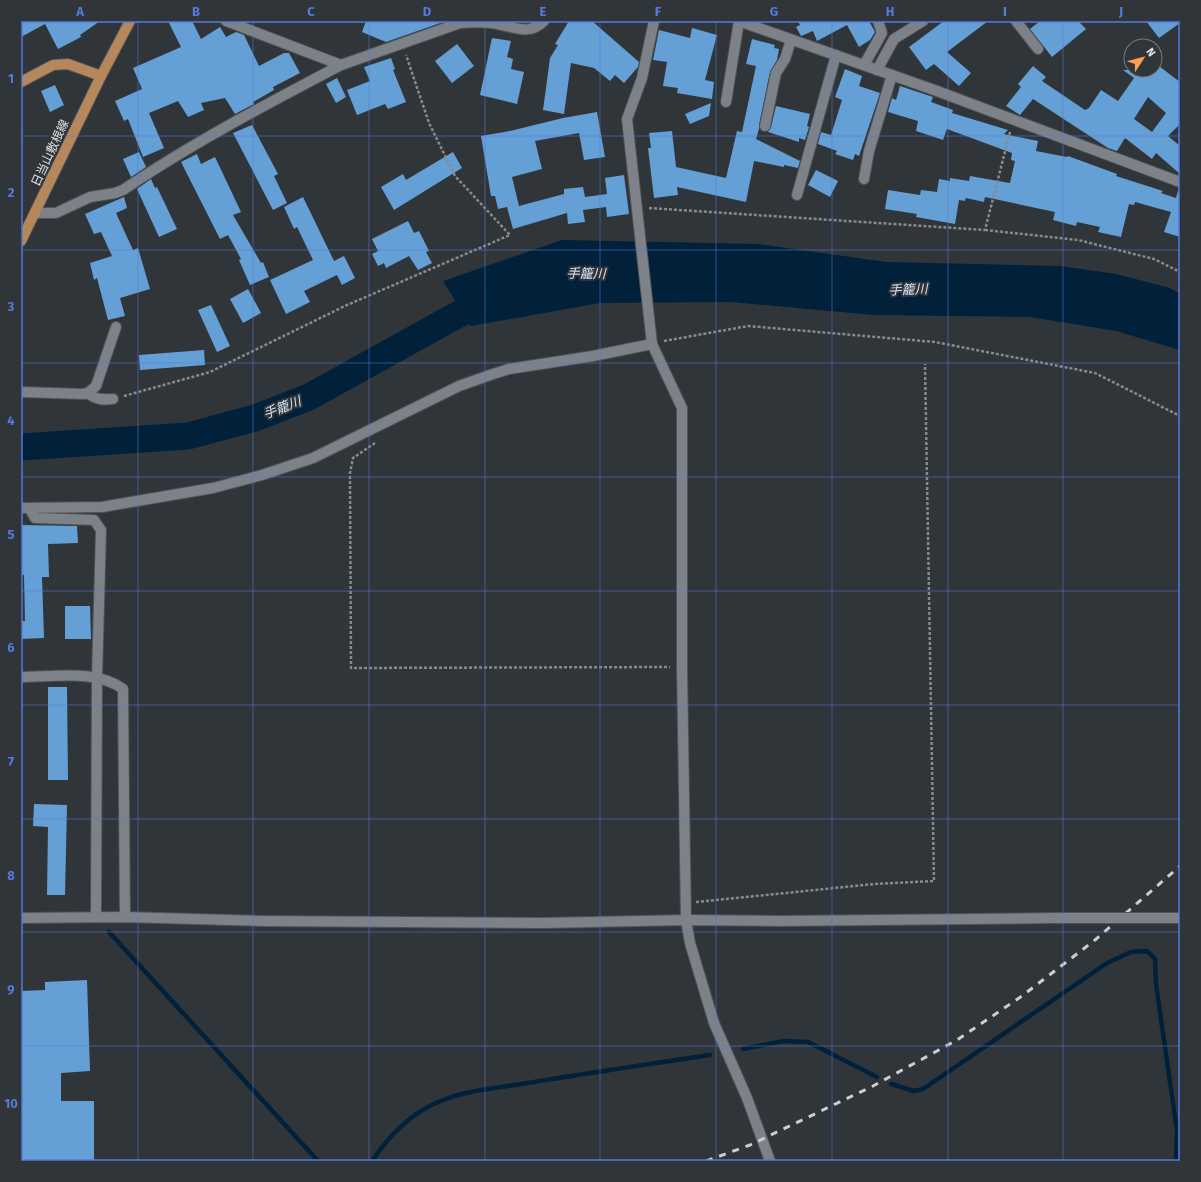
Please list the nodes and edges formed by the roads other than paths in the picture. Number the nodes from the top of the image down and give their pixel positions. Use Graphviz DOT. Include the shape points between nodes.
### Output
graph roads {
  1 [pos="130,21"];
  2 [pos="226,21"];
  3 [pos="476,21"];
  4 [pos="544,21"];
  5 [pos="654,21"];
  6 [pos="739,21"];
  7 [pos="878,21"];
  8 [pos="923,21"];
  9 [pos="1016,21"];
  10 [pos="791,40"];
  11 [pos="1038,49"];
  12 [pos="836,55"];
  13 [pos="341,65"];
  14 [pos="864,65"];
  15 [pos="877,70"];
  16 [pos="892,75"];
  17 [pos="101,76"];
  18 [pos="21,82"];
  19 [pos="726,102"];
  20 [pos="765,126"];
  21 [pos="864,179"];
  22 [pos="1180,182"];
  23 [pos="797,194"];
  24 [pos="36,213"];
  25 [pos="21,241"];
  26 [pos="116,327"];
  27 [pos="651,340"];
  28 [pos="21,392"];
  29 [pos="88,392"];
  30 [pos="114,399"];
  31 [pos="25,509"];
  32 [pos="97,676"];
  33 [pos="21,677"];
  34 [pos="96,917"];
  35 [pos="125,917"];
  36 [pos="21,918"];
  37 [pos="1180,918"];
  38 [pos="686,920"];
  39 [pos="770,1161"];
  1 -- 17 [label="main road, 日当山敷根線"];
  2 -- 13 [label="street"];
  3 -- 4 [label="street" via="526,30 536,28"];
  3 -- 13 [label="street" via="460,24"];
  5 -- 27 [label="street" via="642,78 627,119"];
  6 -- 10 [label="street"];
  6 -- 19 [label="street"];
  7 -- 14 [label="street" via="882,33"];
  8 -- 15 [label="street" via="894,39"];
  9 -- 11 [label="street"];
  10 -- 12 [label="street"];
  10 -- 20 [label="street" via="786,59 776,73"];
  12 -- 14 [label="street"];
  12 -- 23 [label="street"];
  13 -- 24 [label="street" via="184,151 123,190 90,197 56,213"];
  14 -- 15 [label="street"];
  15 -- 16 [label="street"];
  16 -- 21 [label="street" via="869,151"];
  16 -- 22 [label="street"];
  17 -- 18 [label="main road" via="68,64 53,65"];
  17 -- 24 [label="main road, 日当山敷根線"];
  24 -- 25 [label="main road, 日当山敷根線"];
  26 -- 29 [label="street" via="96,386"];
  27 -- 31 [label="street" via="593,356 493,374 459,386 313,458 262,475 213,488 102,507"];
  27 -- 38 [label="street" via="682,408 682,667"];
  28 -- 29 [label="street"];
  29 -- 30 [label="street" via="93,397 104,400"];
  31 -- 32 [label="street" via="35,518 94,520 101,530"];
  32 -- 33 [label="street"];
  32 -- 34 [label="street"];
  32 -- 35 [label="street" via="123,689"];
  34 -- 35 [label="street"];
  34 -- 36 [label="street"];
  35 -- 38 [label="street" via="543,923"];
  37 -- 38 [label="street, bridge"];
  38 -- 39 [label="street" via="690,943 714,1023 747,1098"];
}
